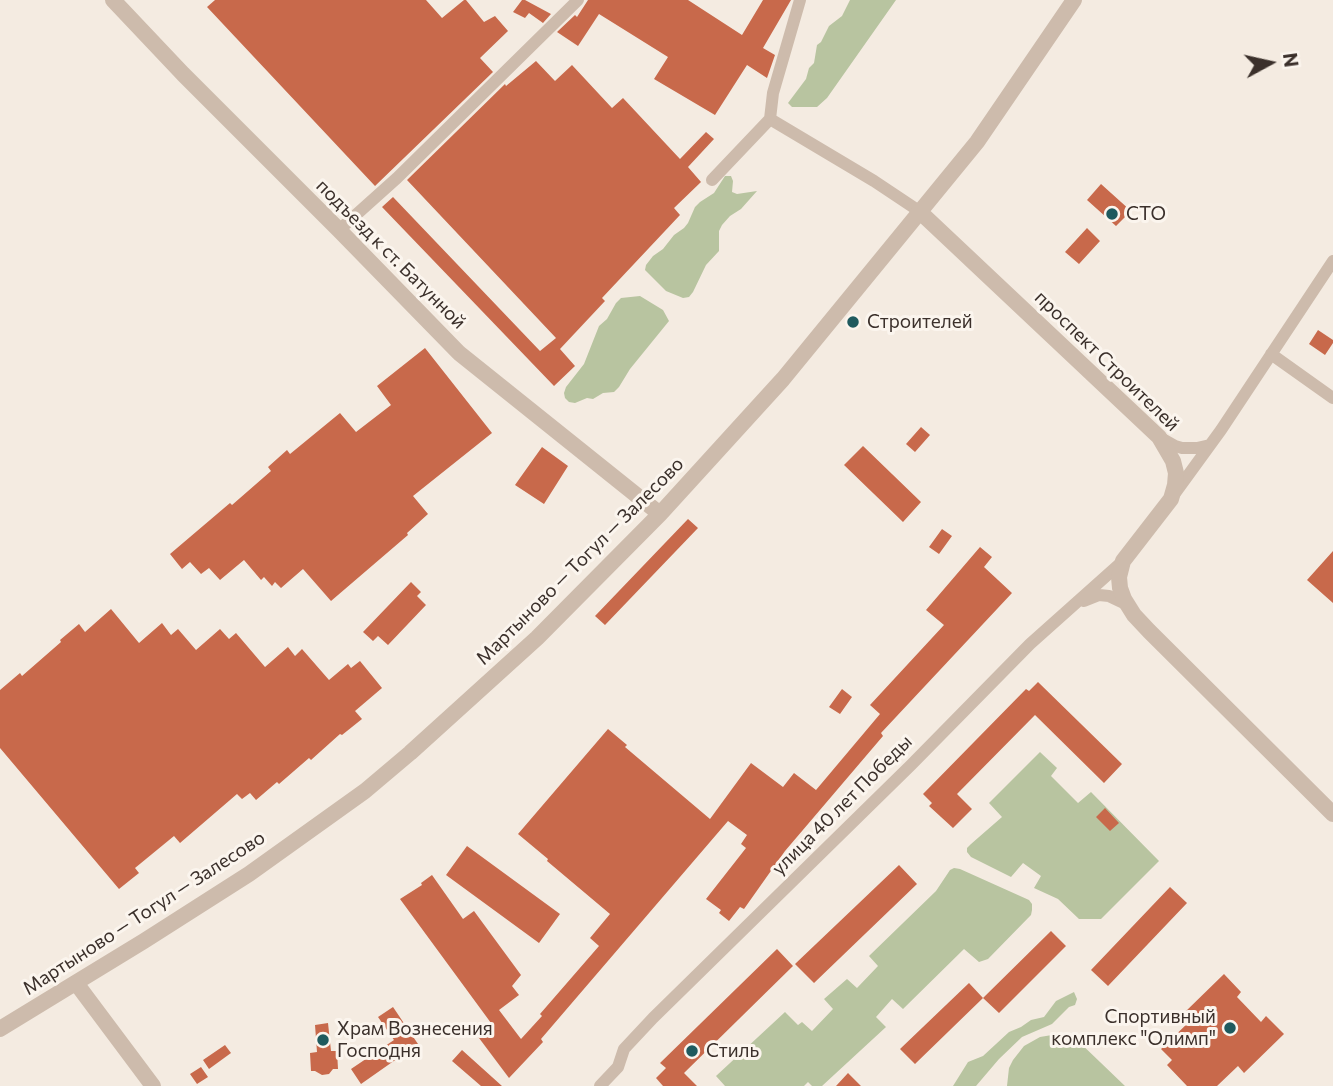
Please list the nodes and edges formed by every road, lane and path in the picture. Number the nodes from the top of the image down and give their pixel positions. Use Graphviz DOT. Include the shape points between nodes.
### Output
graph roads {
  1 [pos="113,0"];
  2 [pos="578,0"];
  3 [pos="800,0"];
  4 [pos="1074,0"];
  5 [pos="770,119"];
  6 [pos="712,180"];
  7 [pos="919,211"];
  8 [pos="339,230"];
  9 [pos="1333,261"];
  10 [pos="1271,354"];
  11 [pos="1333,398"];
  12 [pos="1159,437"];
  13 [pos="1210,445"];
  14 [pos="1171,499"];
  15 [pos="660,514"];
  16 [pos="1124,561"];
  17 [pos="1128,605"];
  18 [pos="1071,608"];
  19 [pos="1333,814"];
  20 [pos="76,983"];
  21 [pos="0,1029"];
  22 [pos="153,1086"];
  23 [pos="600,1086"];
  1 -- 8 [label="street, подъезд к ст. Батунной"];
  2 -- 8 [label="street"];
  3 -- 5 [label="street"];
  4 -- 7 [label="street, Мартыново — Тогул — Залесово" via="976,142"];
  5 -- 6 [label="street"];
  5 -- 7 [label="street"];
  7 -- 12 [label="street, проспект Строителей"];
  7 -- 15 [label="street, Мартыново — Тогул — Залесово" via="783,379"];
  8 -- 15 [label="street, подъезд к ст. Батунной" via="459,353"];
  9 -- 10 [label="street"];
  10 -- 11 [label="street"];
  10 -- 13 [label="street"];
  12 -- 13 [label="street" via="1182,448"];
  12 -- 14 [label="street, проспект Строителей" via="1176,473"];
  13 -- 14 [label="street"];
  14 -- 16 [label="street"];
  15 -- 20 [label="street, Мартыново — Тогул — Залесово" via="507,666 365,790 249,874"];
  16 -- 17 [label="street" via="1120,588"];
  16 -- 18 [label="street, улица 40 лет Победы"];
  17 -- 18 [label="street" via="1099,595"];
  17 -- 19 [label="street"];
  18 -- 23 [label="street, улица 40 лет Победы" via="653,1018 624,1049 618,1067"];
  20 -- 21 [label="street, Мартыново — Тогул — Залесово"];
  20 -- 22 [label="street"];
}
